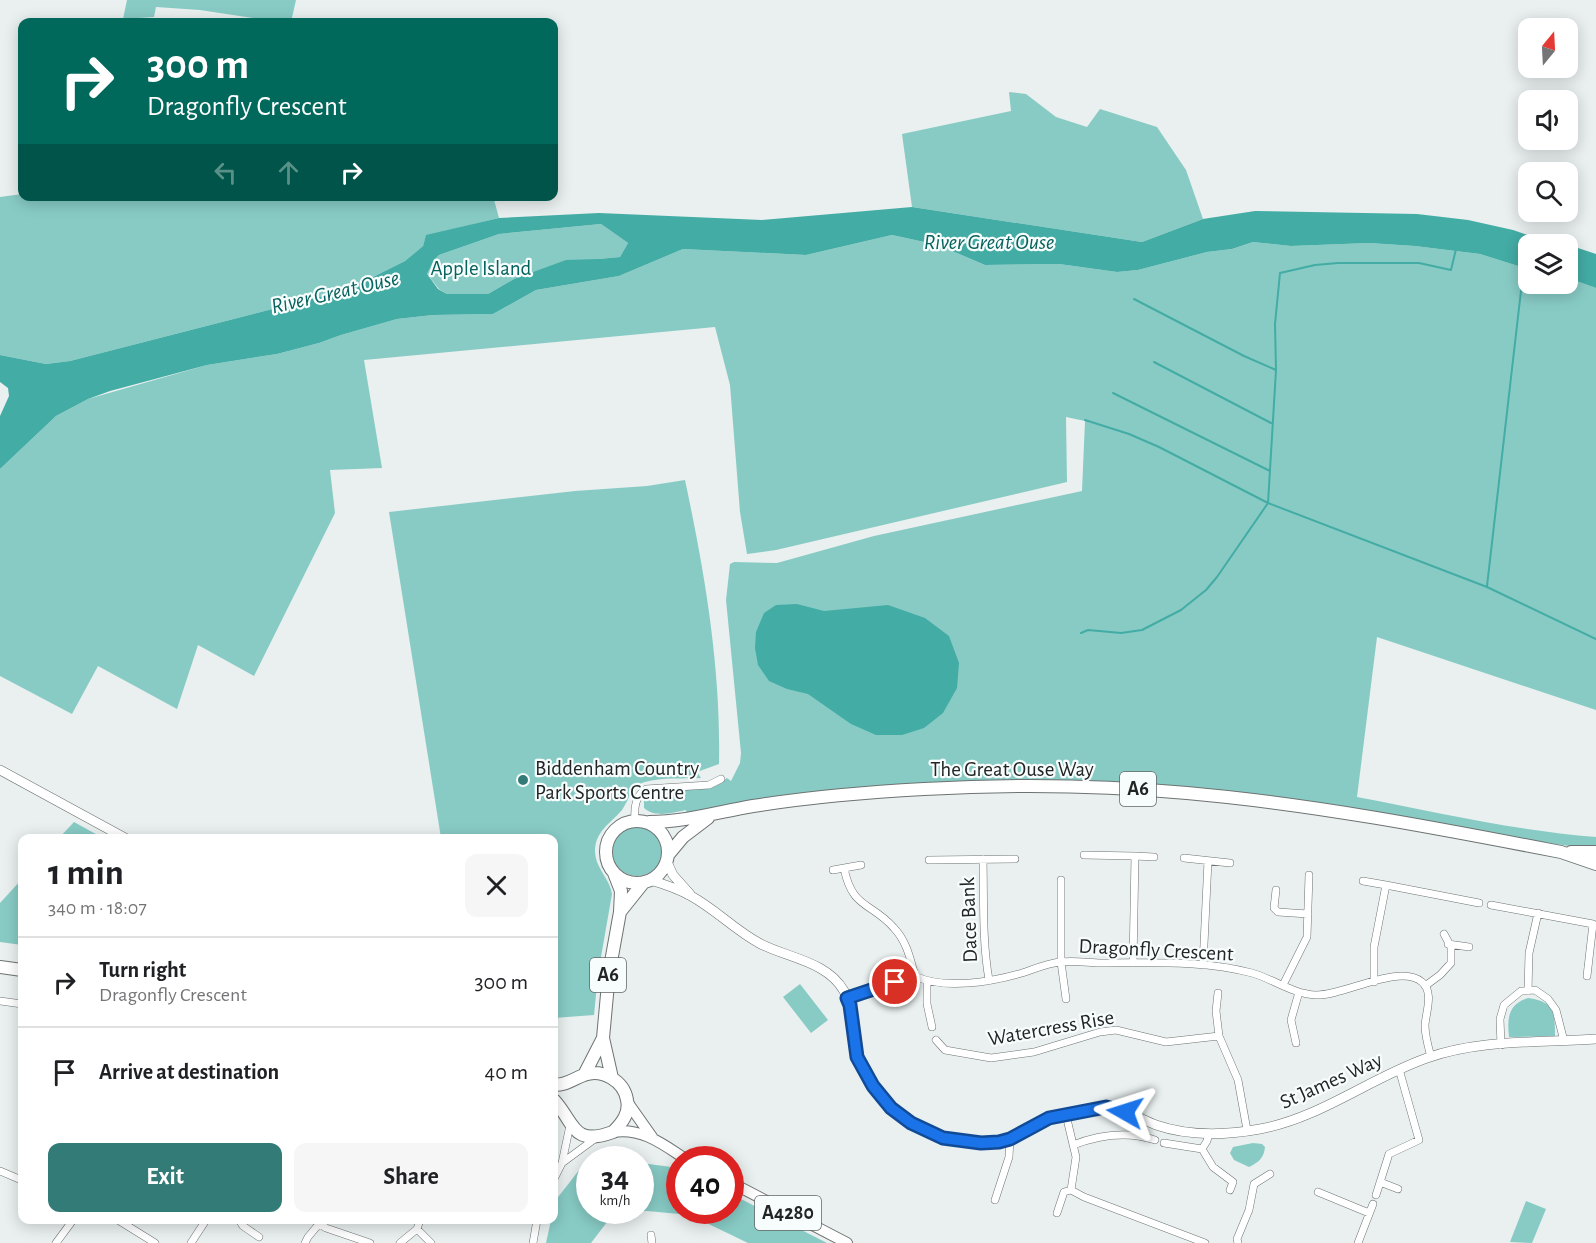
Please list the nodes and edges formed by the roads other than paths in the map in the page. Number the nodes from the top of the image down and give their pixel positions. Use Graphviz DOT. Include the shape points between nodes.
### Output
graph roads {
  1 [pos="0,770"];
  2 [pos="721,779"];
  3 [pos="712,815"];
  4 [pos="635,820"];
  5 [pos="649,822"];
  6 [pos="118,834"];
  7 [pos="1561,852"];
  8 [pos="1596,852"];
  9 [pos="1084,855"];
  10 [pos="1135,856"];
  11 [pos="1154,857"];
  12 [pos="983,858"];
  13 [pos="1184,858"];
  14 [pos="668,859"];
  15 [pos="1015,859"];
  16 [pos="928,860"];
  17 [pos="1208,861"];
  18 [pos="1230,863"];
  19 [pos="861,864"];
  20 [pos="1596,864"];
  21 [pos="844,868"];
  22 [pos="833,870"];
  23 [pos="614,873"];
  24 [pos="1309,875"];
  25 [pos="1060,880"];
  26 [pos="647,881"];
  27 [pos="1363,881"];
  28 [pos="1386,885"];
  29 [pos="1276,890"];
  30 [pos="693,897"];
  31 [pos="1479,903"];
  32 [pos="1491,905"];
  33 [pos="620,912"];
  34 [pos="1308,914"];
  35 [pos="1538,914"];
  36 [pos="1444,934"];
  37 [pos="1448,944"];
  38 [pos="1469,947"];
  39 [pos="1061,962"];
  40 [pos="1133,963"];
  41 [pos="1203,965"];
  42 [pos="0,967"];
  43 [pos="18,969"];
  44 [pos="915,976"];
  45 [pos="1587,976"];
  46 [pos="989,980"];
  47 [pos="927,982"];
  48 [pos="1374,982"];
  49 [pos="1283,985"];
  50 [pos="1425,986"];
  51 [pos="1528,991"];
  52 [pos="1299,992"];
  53 [pos="1218,993"];
  54 [pos="847,998"];
  55 [pos="1066,999"];
  56 [pos="0,1001"];
  57 [pos="18,1003"];
  58 [pos="932,1027"];
  59 [pos="1219,1036"];
  60 [pos="603,1038"];
  61 [pos="1596,1039"];
  62 [pos="936,1040"];
  63 [pos="1564,1041"];
  64 [pos="1296,1043"];
  65 [pos="1501,1045"];
  66 [pos="1431,1057"];
  67 [pos="1399,1069"];
  68 [pos="579,1078"];
  69 [pos="612,1078"];
  70 [pos="558,1085"];
  71 [pos="628,1103"];
  72 [pos="558,1105"];
  73 [pos="564,1112"];
  74 [pos="1066,1115"];
  75 [pos="570,1125"];
  76 [pos="1247,1131"];
  77 [pos="613,1132"];
  78 [pos="1209,1133"];
  79 [pos="599,1137"];
  80 [pos="652,1137"];
  81 [pos="1010,1139"];
  82 [pos="1155,1140"];
  83 [pos="1164,1143"];
  84 [pos="1074,1145"];
  85 [pos="666,1146"];
  86 [pos="1202,1149"];
  87 [pos="562,1164"];
  88 [pos="0,1171"];
  89 [pos="558,1172"];
  90 [pos="1270,1174"];
  91 [pos="18,1179"];
  92 [pos="1380,1182"];
  93 [pos="744,1189"];
  94 [pos="1398,1189"];
  95 [pos="1071,1190"];
  96 [pos="1230,1190"];
  97 [pos="1318,1192"];
  98 [pos="1376,1195"];
  99 [pos="995,1200"];
  100 [pos="1373,1204"];
  101 [pos="1057,1213"];
  102 [pos="1370,1213"];
  103 [pos="71,1224"];
  104 [pos="124,1224"];
  105 [pos="203,1224"];
  106 [pos="241,1224"];
  107 [pos="315,1224"];
  108 [pos="321,1224"];
  109 [pos="419,1224"];
  110 [pos="536,1224"];
  111 [pos="417,1229"];
  112 [pos="259,1237"];
  113 [pos="56,1243"];
  114 [pos="154,1243"];
  115 [pos="190,1243"];
  116 [pos="305,1243"];
  117 [pos="370,1243"];
  118 [pos="400,1243"];
  119 [pos="431,1243"];
  120 [pos="533,1243"];
  121 [pos="847,1243"];
  122 [pos="1205,1243"];
  123 [pos="1238,1243"];
  124 [pos="1358,1243"];
  1 -- 6 [label="street"];
  2 -- 4 [label="street" via="709,785 646,789 636,800"];
  3 -- 5 [label="highway, The Great Ouse Way / A6"];
  3 -- 7 [label="highway, The Great Ouse Way / A6" via="796,800 923,789 1121,788 1307,807"];
  3 -- 14 [label="highway, The Great Ouse Way / A6" via="683,837"];
  4 -- 5 [label="highway, A6"];
  4 -- 23 [label="highway, A6" via="616,828 608,840 607,861"];
  5 -- 14 [label="highway" via="664,835"];
  7 -- 8 [label="highway, The Great Ouse Way / A6"];
  7 -- 20 [label="highway, The Great Ouse Way / A6"];
  9 -- 10 [label="street"];
  10 -- 11 [label="street"];
  10 -- 40 [label="street"];
  12 -- 15 [label="street, Dace Bank"];
  12 -- 16 [label="street, Dace Bank"];
  12 -- 46 [label="street, Dace Bank" via="983,945"];
  13 -- 17 [label="street"];
  14 -- 26 [label="highway, A6" via="660,873"];
  14 -- 30 [label="street" via="673,875"];
  17 -- 18 [label="street"];
  17 -- 41 [label="street"];
  19 -- 21 [label="street"];
  21 -- 22 [label="street"];
  21 -- 44 [label="street" via="847,885 858,901 887,921 909,949"];
  23 -- 26 [label="highway" via="625,880"];
  23 -- 33 [label="highway, A6" via="621,891"];
  24 -- 34 [label="street"];
  25 -- 39 [label="street"];
  26 -- 30 [label="street"];
  26 -- 33 [label="highway, A6"];
  27 -- 28 [label="street"];
  28 -- 31 [label="street"];
  28 -- 48 [label="street" via="1374,947"];
  29 -- 34 [label="street" via="1274,908 1278,912"];
  30 -- 54 [label="street, St James Way" via="759,943 811,963 830,975"];
  32 -- 35 [label="street"];
  33 -- 60 [label="highway, A6"];
  34 -- 49 [label="street" via="1307,937"];
  35 -- 45 [label="street" via="1593,924"];
  35 -- 51 [label="street" via="1529,953"];
  36 -- 37 [label="street"];
  37 -- 38 [label="street"];
  37 -- 50 [label="street" via="1451,963"];
  39 -- 40 [label="street, Dragonfly Crescent"];
  39 -- 46 [label="street, Dragonfly Crescent"];
  39 -- 55 [label="street"];
  40 -- 41 [label="street, Dragonfly Crescent"];
  41 -- 49 [label="street, Dragonfly Crescent" via="1253,973"];
  42 -- 43 [label="highway"];
  44 -- 47 [label="street, Dragonfly Crescent"];
  44 -- 54 [label="street"];
  46 -- 47 [label="street, Dragonfly Crescent"];
  47 -- 58 [label="street"];
  48 -- 50 [label="street, Dragonfly Crescent" via="1412,976"];
  48 -- 52 [label="street, Dragonfly Crescent" via="1317,995"];
  49 -- 52 [label="street, Dragonfly Crescent"];
  50 -- 66 [label="street" via="1425,1027"];
  51 -- 63 [label="street" via="1535,990 1556,1010"];
  51 -- 65 [label="street" via="1521,991 1504,1005"];
  52 -- 64 [label="street" via="1291,1020"];
  53 -- 59 [label="street"];
  54 -- 81 [label="street, St James Way" via="857,1057 891,1108 943,1138 981,1143"];
  56 -- 57 [label="street"];
  59 -- 62 [label="street, Watercress Rise" via="1166,1042 1116,1030 1034,1052 991,1058 945,1050"];
  59 -- 76 [label="street" via="1238,1080"];
  60 -- 68 [label="highway, A6"];
  60 -- 69 [label="highway, A6"];
  61 -- 63 [label="street, St James Way"];
  63 -- 65 [label="street, St James Way"];
  65 -- 66 [label="street, St James Way"];
  66 -- 67 [label="street, St James Way"];
  67 -- 76 [label="street, St James Way" via="1299,1119"];
  67 -- 92 [label="street" via="1419,1140 1389,1154"];
  68 -- 69 [label="highway" via="594,1073"];
  68 -- 70 [label="highway"];
  68 -- 73 [label="highway" via="563,1100"];
  69 -- 71 [label="highway" via="622,1088"];
  71 -- 77 [label="highway" via="624,1120"];
  71 -- 80 [label="main road"];
  72 -- 73 [label="highway"];
  73 -- 75 [label="highway"];
  74 -- 78 [label="street, St James Way" via="1106,1107 1158,1125"];
  74 -- 81 [label="street, St James Way" via="1049,1118"];
  74 -- 84 [label="street"];
  75 -- 79 [label="highway" via="585,1136"];
  75 -- 87 [label="street"];
  76 -- 78 [label="street, St James Way"];
  77 -- 79 [label="highway"];
  77 -- 80 [label="main road" via="632,1131"];
  78 -- 86 [label="street"];
  79 -- 87 [label="street"];
  80 -- 85 [label="main road"];
  81 -- 99 [label="street" via="1009,1157"];
  82 -- 84 [label="street" via="1102,1136"];
  83 -- 86 [label="street"];
  84 -- 95 [label="street" via="1076,1168"];
  86 -- 96 [label="street" via="1213,1167 1233,1182"];
  87 -- 89 [label="street"];
  88 -- 91 [label="street"];
  90 -- 123 [label="street" via="1254,1184"];
  92 -- 94 [label="street"];
  92 -- 98 [label="street"];
  93 -- 121 [label="main road, A4280"];
  95 -- 101 [label="street" via="1064,1192"];
  95 -- 122 [label="street"];
  97 -- 102 [label="street"];
  100 -- 102 [label="street"];
  102 -- 124 [label="street"];
  103 -- 113 [label="street"];
  104 -- 114 [label="street"];
  105 -- 115 [label="street"];
  106 -- 112 [label="street"];
  107 -- 116 [label="street"];
  108 -- 117 [label="street"];
  109 -- 111 [label="street"];
  110 -- 120 [label="street"];
  111 -- 118 [label="street"];
  111 -- 119 [label="street"];
}
